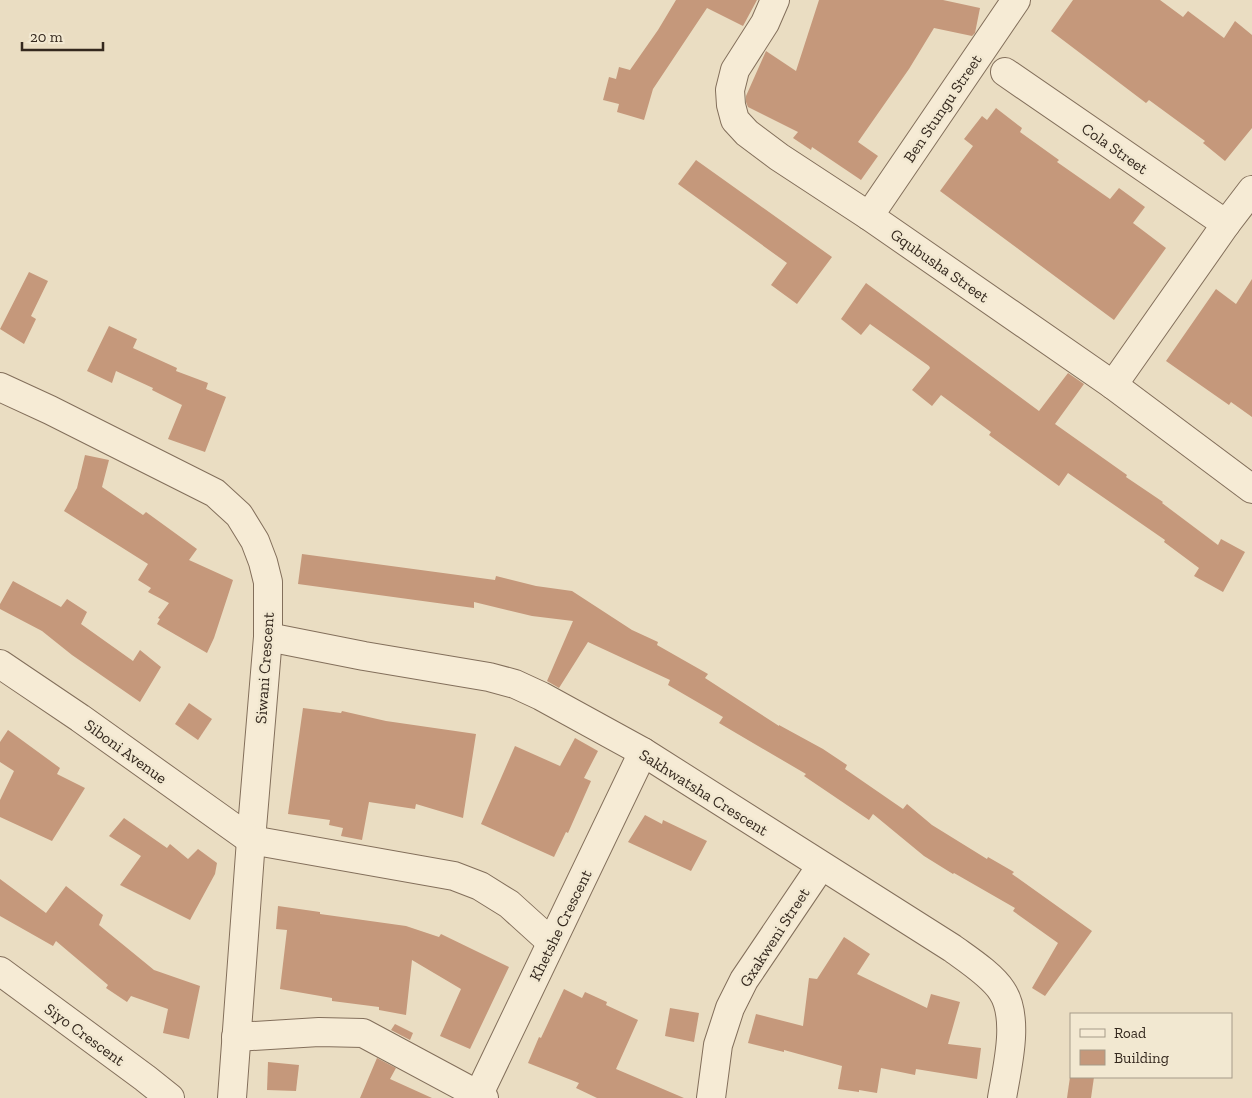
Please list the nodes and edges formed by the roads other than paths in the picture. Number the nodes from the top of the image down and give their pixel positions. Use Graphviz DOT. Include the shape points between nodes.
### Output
graph roads {
  1 [pos="775,0"];
  2 [pos="1016,0"];
  3 [pos="1005,72"];
  4 [pos="1252,190"];
  5 [pos="869,216"];
  6 [pos="1226,224"];
  7 [pos="1113,385"];
  8 [pos="0,387"];
  9 [pos="1252,489"];
  10 [pos="268,637"];
  11 [pos="0,664"];
  12 [pos="643,752"];
  13 [pos="251,840"];
  14 [pos="820,866"];
  15 [pos="552,942"];
  16 [pos="0,970"];
  17 [pos="236,1037"];
  18 [pos="480,1097"];
  19 [pos="170,1098"];
  20 [pos="232,1098"];
  21 [pos="711,1098"];
  22 [pos="1002,1098"];
  1 -- 5 [label="street, Gqubusha Street" via="765,23 735,70 730,90 735,120 764,146"];
  2 -- 5 [label="street, Ben Stungu Street"];
  3 -- 6 [label="street, Cola Street"];
  4 -- 6 [label="street"];
  5 -- 7 [label="street, Gqubusha Street"];
  6 -- 7 [label="street"];
  7 -- 9 [label="street, Gqubusha Street"];
  8 -- 10 [label="street, Siwani Crescent" via="215,493 239,514 255,541 268,582"];
  10 -- 12 [label="street, Sakhwatsha Crescent" via="515,684"];
  10 -- 13 [label="street, Siwani Crescent"];
  11 -- 13 [label="street, Siboni Avenue"];
  12 -- 14 [label="street, Sakhwatsha Crescent"];
  12 -- 15 [label="street, Khetshe Crescent"];
  13 -- 15 [label="street" via="454,876 480,886 508,904"];
  13 -- 17 [label="street, Siwani Crescent"];
  14 -- 21 [label="street, Gxakweni Street" via="744,980 730,1008 718,1045"];
  14 -- 22 [label="street, Sakhwatsha Crescent" via="952,948 980,968 1002,991 1010,1014 1011,1040"];
  15 -- 18 [label="street, Khetshe Crescent"];
  16 -- 19 [label="street, Siyo Crescent"];
  17 -- 18 [label="street" via="363,1033"];
  17 -- 20 [label="street, Siwani Crescent"];
}
